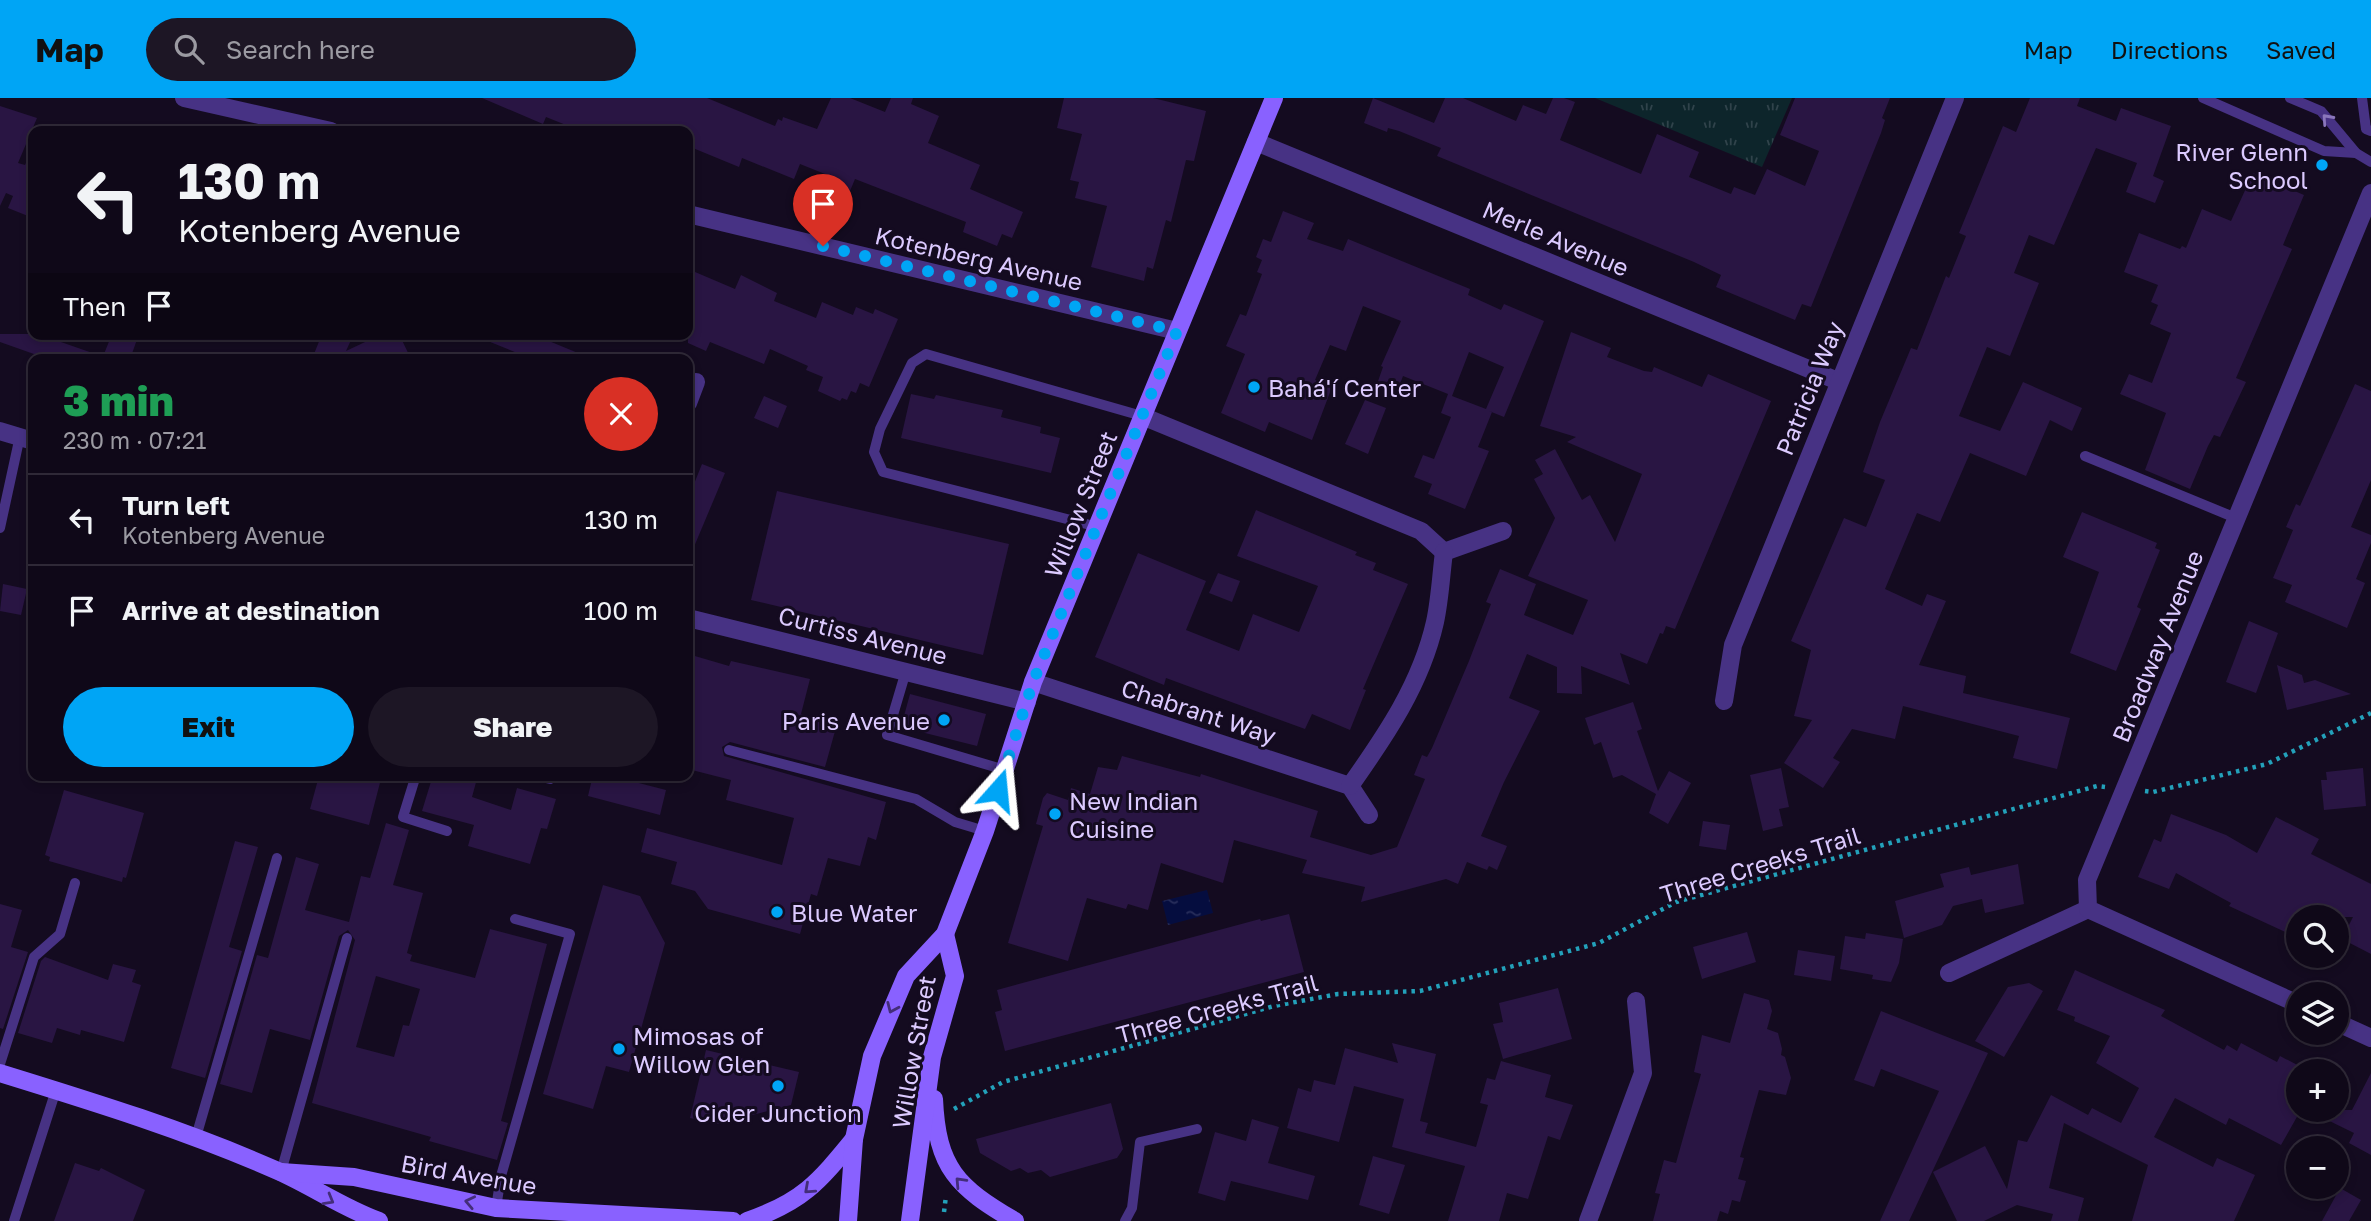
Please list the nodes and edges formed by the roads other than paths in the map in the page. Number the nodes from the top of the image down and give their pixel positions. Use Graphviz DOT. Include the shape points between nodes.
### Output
graph roads {
  1 [pos="184,98"];
  2 [pos="1274,98"];
  3 [pos="1955,98"];
  4 [pos="2203,98"];
  5 [pos="2290,98"];
  6 [pos="2362,98"];
  7 [pos="309,126"];
  8 [pos="2371,131"];
  9 [pos="1256,142"];
  10 [pos="2356,153"];
  11 [pos="2371,162"];
  12 [pos="2371,193"];
  13 [pos="693,215"];
  14 [pos="1177,331"];
  15 [pos="1838,381"];
  16 [pos="696,382"];
  17 [pos="693,390"];
  18 [pos="1142,416"];
  19 [pos="0,431"];
  20 [pos="27,439"];
  21 [pos="2085,456"];
  22 [pos="2236,518"];
  23 [pos="1098,527"];
  24 [pos="0,528"];
  25 [pos="1503,531"];
  26 [pos="1444,552"];
  27 [pos="693,619"];
  28 [pos="906,671"];
  29 [pos="1033,682"];
  30 [pos="1724,701"];
  31 [pos="1027,702"];
  32 [pos="729,750"];
  33 [pos="1005,770"];
  34 [pos="414,781"];
  35 [pos="1350,786"];
  36 [pos="1369,815"];
  37 [pos="447,831"];
  38 [pos="985,831"];
  39 [pos="277,858"];
  40 [pos="75,883"];
  41 [pos="2088,909"];
  42 [pos="515,919"];
  43 [pos="945,934"];
  44 [pos="346,938"];
  45 [pos="1949,973"];
  46 [pos="2286,999"];
  47 [pos="1636,1001"];
  48 [pos="2349,1028"];
  49 [pos="2371,1038"];
  50 [pos="932,1057"];
  51 [pos="0,1063"];
  52 [pos="0,1073"];
  53 [pos="56,1090"];
  54 [pos="1197,1129"];
  55 [pos="196,1137"];
  56 [pos="854,1139"];
  57 [pos="281,1172"];
  58 [pos="496,1208"];
  59 [pos="14,1221"];
  60 [pos="379,1221"];
  61 [pos="733,1221"];
  62 [pos="747,1221"];
  63 [pos="848,1221"];
  64 [pos="910,1221"];
  65 [pos="1015,1221"];
  66 [pos="1125,1221"];
  67 [pos="1588,1221"];
  1 -- 7 [label="street"];
  2 -- 9 [label="main road, Willow Street"];
  3 -- 15 [label="street, Patricia Way"];
  4 -- 10 [label="lane" via="2324,151"];
  10 -- 5 [label="lane, one-way" via="2320,111"];
  6 -- 8 [label="lane" via="2366,129"];
  9 -- 14 [label="main road, Willow Street"];
  9 -- 15 [label="street, Merle Avenue"];
  10 -- 11 [label="lane"];
  12 -- 22 [label="street, Broadway Avenue"];
  13 -- 14 [label="street, Kotenberg Avenue"];
  14 -- 18 [label="main road, Willow Street"];
  15 -- 30 [label="street, Patricia Way" via="1733,645"];
  16 -- 17 [label="street"];
  18 -- 23 [label="main road, Willow Street"];
  18 -- 23 [label="lane" via="926,354 912,363 880,429 874,452 883,472"];
  18 -- 26 [label="street" via="1422,531"];
  19 -- 20 [label="street"];
  20 -- 24 [label="lane"];
  21 -- 22 [label="lane"];
  22 -- 41 [label="street, Broadway Avenue" via="2087,880"];
  23 -- 29 [label="main road, Willow Street"];
  25 -- 26 [label="street"];
  26 -- 35 [label="street" via="1435,622 1414,685"];
  27 -- 28 [label="street, Curtiss Avenue"];
  28 -- 31 [label="street, Curtiss Avenue"];
  28 -- 33 [label="lane" via="887,735"];
  29 -- 31 [label="main road, Willow Street"];
  29 -- 35 [label="street, Chabrant Way"];
  31 -- 33 [label="main road, Willow Street"];
  32 -- 38 [label="lane" via="916,799"];
  33 -- 38 [label="main road, Willow Street"];
  34 -- 37 [label="lane" via="403,817"];
  35 -- 36 [label="street"];
  38 -- 43 [label="main road, Willow Street"];
  39 -- 55 [label="lane"];
  40 -- 51 [label="lane" via="60,934 34,957"];
  41 -- 45 [label="street"];
  41 -- 46 [label="street"];
  42 -- 58 [label="lane" via="570,934 501,1176"];
  43 -- 50 [label="main road, Willow Street" via="954,976"];
  43 -- 56 [label="main road, Willow Street, one-way" via="901,986 872,1056"];
  44 -- 57 [label="lane"];
  47 -- 67 [label="street" via="1643,1073"];
  48 -- 49 [label="street"];
  50 -- 64 [label="main road, Willow Street"];
  65 -- 50 [label="main road, one-way" via="965,1188 945,1162 935,1114"];
  52 -- 53 [label="main road, Bird Avenue"];
  53 -- 55 [label="main road, Bird Avenue"];
  53 -- 59 [label="lane"];
  54 -- 66 [label="lane" via="1140,1142 1132,1208"];
  55 -- 57 [label="main road, Bird Avenue"];
  56 -- 62 [label="main road, one-way" via="806,1194"];
  56 -- 63 [label="main road, Willow Street"];
  58 -- 57 [label="main road, Bird Avenue, one-way" via="354,1177"];
  57 -- 60 [label="main road, Bird Avenue, one-way" via="343,1208"];
  58 -- 61 [label="main road, Bird Avenue"];
}
